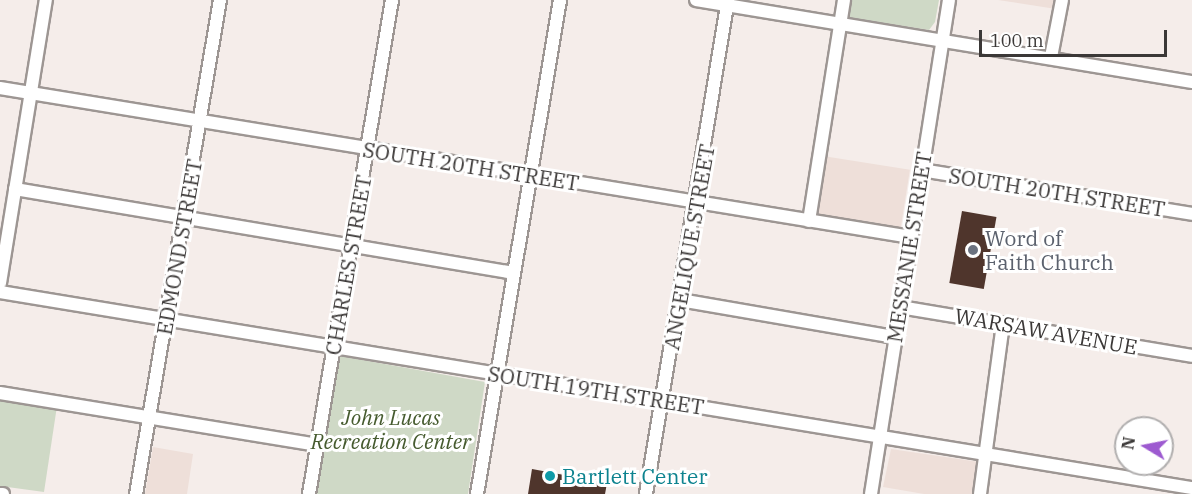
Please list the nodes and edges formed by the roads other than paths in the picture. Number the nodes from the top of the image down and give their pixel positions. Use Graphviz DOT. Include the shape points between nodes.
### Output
graph roads {
  1 [pos="46,0"];
  2 [pos="220,0"];
  3 [pos="392,0"];
  4 [pos="560,0"];
  5 [pos="696,0"];
  6 [pos="844,0"];
  7 [pos="949,0"];
  8 [pos="1062,0"];
  9 [pos="728,3"];
  10 [pos="840,23"];
  11 [pos="942,40"];
  12 [pos="1051,57"];
  13 [pos="1192,82"];
  14 [pos="0,88"];
  15 [pos="31,94"];
  16 [pos="200,121"];
  17 [pos="367,149"];
  18 [pos="921,170"];
  19 [pos="530,175"];
  20 [pos="15,189"];
  21 [pos="698,202"];
  22 [pos="1192,214"];
  23 [pos="184,219"];
  24 [pos="809,221"];
  25 [pos="910,237"];
  26 [pos="351,245"];
  27 [pos="514,273"];
  28 [pos="0,283"];
  29 [pos="0,292"];
  30 [pos="681,300"];
  31 [pos="900,307"];
  32 [pos="166,320"];
  33 [pos="1003,324"];
  34 [pos="895,337"];
  35 [pos="334,348"];
  36 [pos="1192,356"];
  37 [pos="498,374"];
  38 [pos="0,393"];
  39 [pos="662,400"];
  40 [pos="149,417"];
  41 [pos="880,437"];
  42 [pos="318,445"];
  43 [pos="984,454"];
  44 [pos="1192,488"];
  45 [pos="136,494"];
  46 [pos="309,494"];
  47 [pos="477,494"];
  48 [pos="646,494"];
  49 [pos="871,494"];
  50 [pos="980,494"];
  1 -- 15 [label="street"];
  2 -- 16 [label="street, EDMOND STREET"];
  3 -- 17 [label="street, CHARLES STREET"];
  4 -- 19 [label="street"];
  5 -- 9 [label="street"];
  6 -- 10 [label="street"];
  7 -- 11 [label="street, MESSANIE STREET"];
  8 -- 12 [label="street"];
  9 -- 10 [label="street"];
  9 -- 21 [label="street, ANGELIQUE STREET"];
  10 -- 11 [label="street"];
  10 -- 24 [label="street"];
  11 -- 12 [label="street"];
  11 -- 18 [label="street, MESSANIE STREET"];
  12 -- 13 [label="street"];
  14 -- 15 [label="street, SOUTH 20TH STREET"];
  15 -- 16 [label="street, SOUTH 20TH STREET"];
  15 -- 20 [label="street"];
  16 -- 17 [label="street, SOUTH 20TH STREET"];
  16 -- 23 [label="street, EDMOND STREET"];
  17 -- 19 [label="street, SOUTH 20TH STREET"];
  17 -- 26 [label="street, CHARLES STREET"];
  18 -- 22 [label="street, SOUTH 20TH STREET"];
  18 -- 25 [label="street, MESSANIE STREET"];
  19 -- 21 [label="street, SOUTH 20TH STREET"];
  19 -- 27 [label="street"];
  20 -- 23 [label="street"];
  20 -- 28 [label="street"];
  21 -- 24 [label="street, SOUTH 20TH STREET"];
  21 -- 30 [label="street, ANGELIQUE STREET"];
  23 -- 26 [label="street"];
  23 -- 32 [label="street, EDMOND STREET"];
  24 -- 25 [label="street, SOUTH 20TH STREET"];
  25 -- 31 [label="street, MESSANIE STREET"];
  26 -- 27 [label="street"];
  26 -- 35 [label="street, CHARLES STREET"];
  27 -- 37 [label="street"];
  29 -- 32 [label="street, SOUTH 19TH STREET"];
  30 -- 34 [label="street"];
  30 -- 39 [label="street, ANGELIQUE STREET"];
  31 -- 33 [label="street, WARSAW AVENUE"];
  31 -- 34 [label="street, MESSANIE STREET"];
  32 -- 35 [label="street, SOUTH 19TH STREET"];
  32 -- 40 [label="street, EDMOND STREET"];
  33 -- 36 [label="street, WARSAW AVENUE"];
  33 -- 43 [label="street"];
  34 -- 41 [label="street, MESSANIE STREET"];
  35 -- 37 [label="street, SOUTH 19TH STREET"];
  35 -- 42 [label="street, CHARLES STREET"];
  37 -- 39 [label="street, SOUTH 19TH STREET"];
  37 -- 47 [label="street"];
  38 -- 40 [label="street"];
  39 -- 41 [label="street, SOUTH 19TH STREET"];
  39 -- 48 [label="street, ANGELIQUE STREET"];
  40 -- 42 [label="street"];
  40 -- 45 [label="street, EDMOND STREET"];
  41 -- 43 [label="street, SOUTH 19TH STREET"];
  41 -- 49 [label="street, MESSANIE STREET"];
  42 -- 46 [label="street, CHARLES STREET"];
  43 -- 44 [label="street, SOUTH 19TH STREET"];
  43 -- 50 [label="street"];
}
